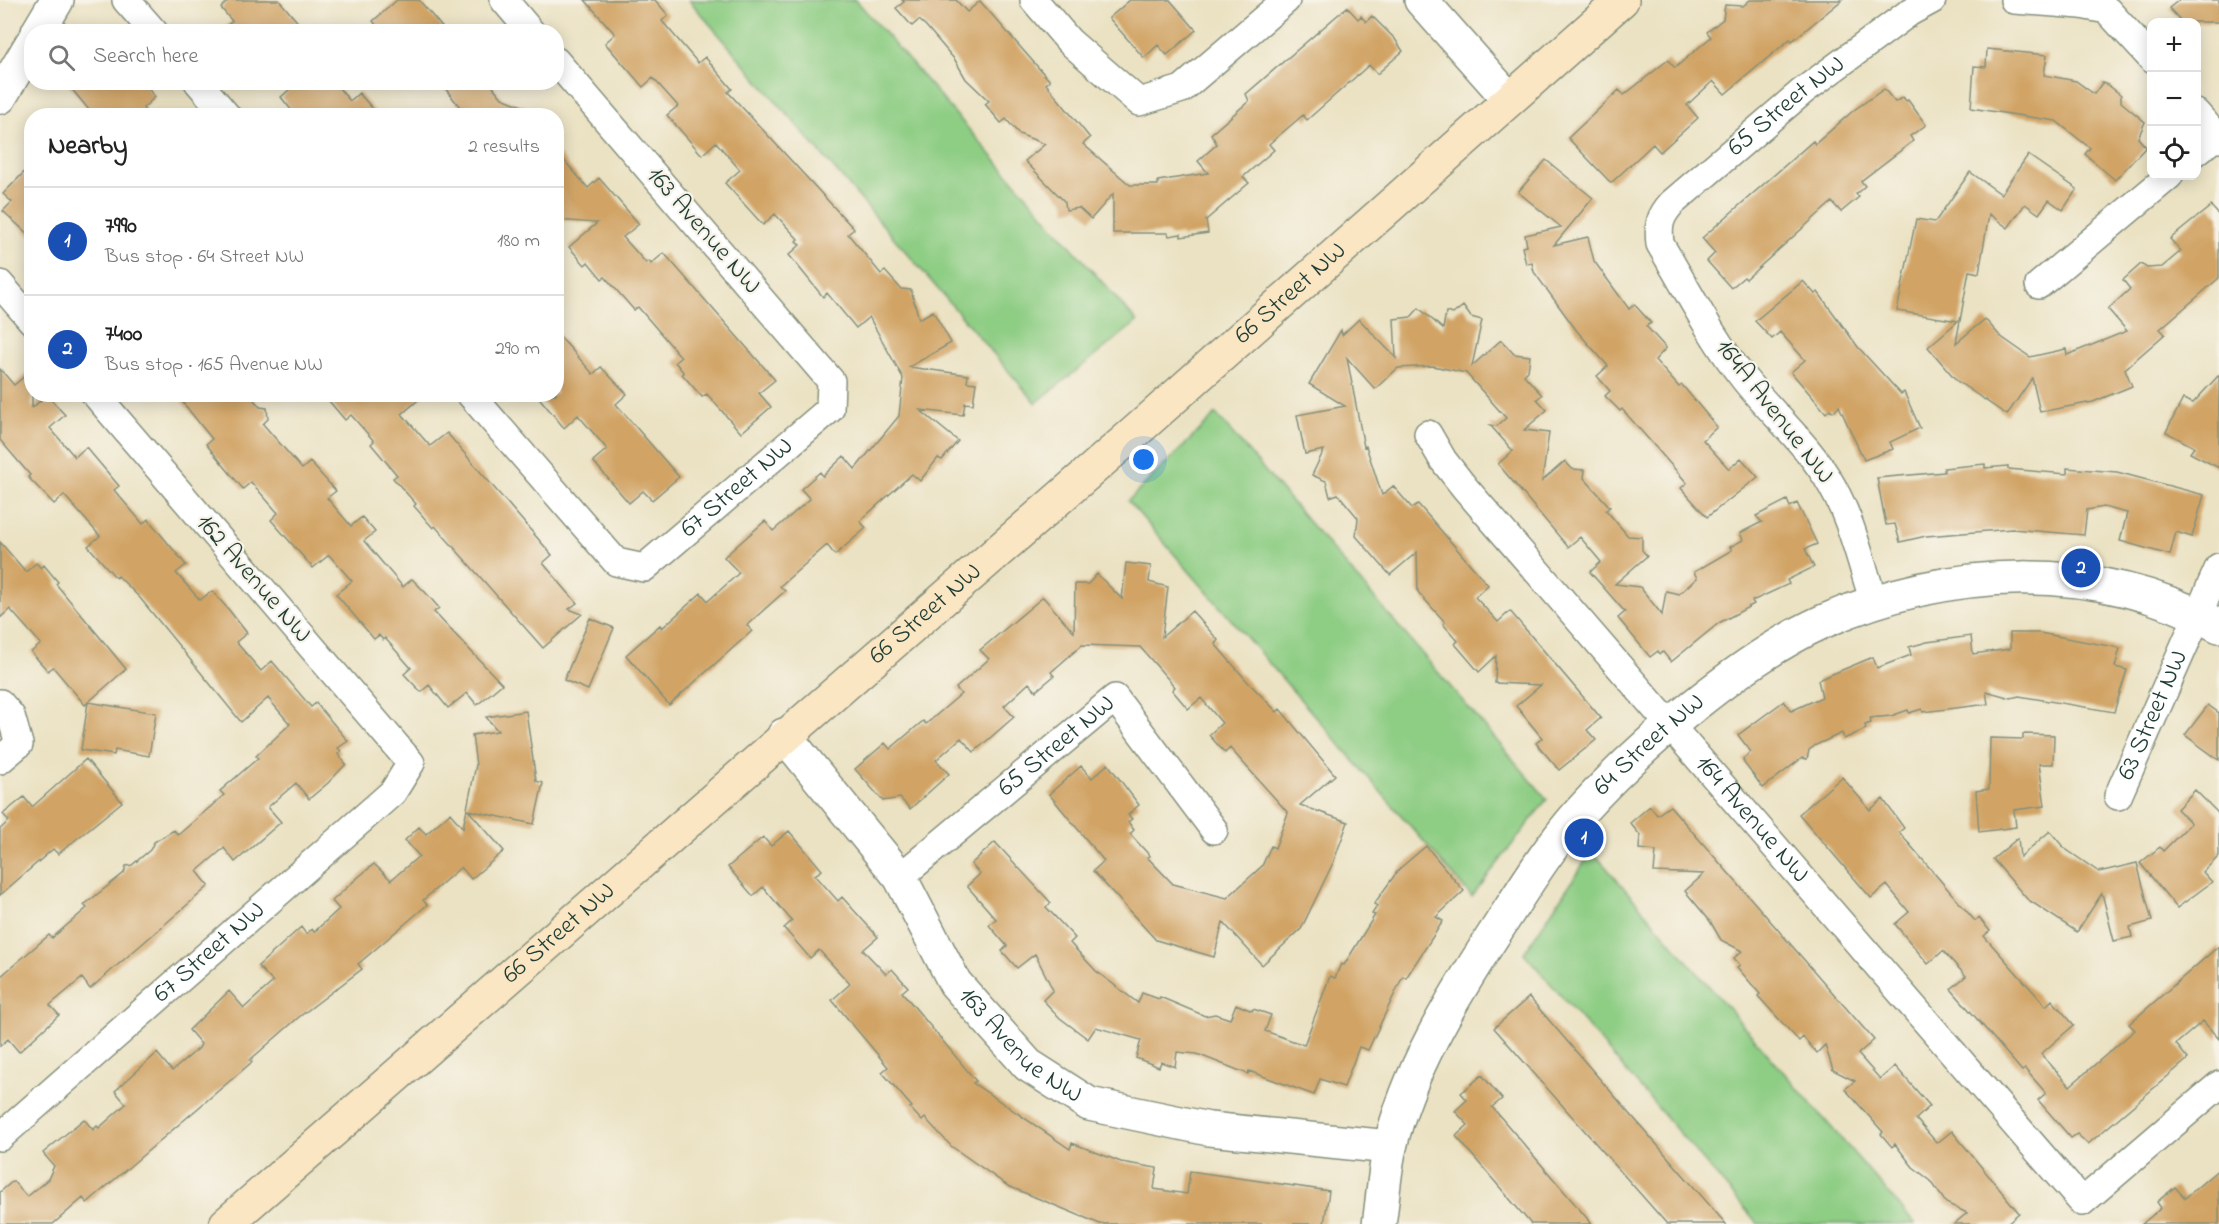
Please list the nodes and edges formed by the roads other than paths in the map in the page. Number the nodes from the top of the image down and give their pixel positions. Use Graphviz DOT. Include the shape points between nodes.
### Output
graph roads {
  1 [pos="57,0"];
  2 [pos="126,0"];
  3 [pos="504,0"];
  4 [pos="1034,0"];
  5 [pos="1286,0"];
  6 [pos="1421,0"];
  7 [pos="1622,0"];
  8 [pos="1932,0"];
  9 [pos="2014,0"];
  10 [pos="43,24"];
  11 [pos="147,24"];
  12 [pos="524,24"];
  13 [pos="2147,55"];
  14 [pos="24,56"];
  15 [pos="564,70"];
  16 [pos="205,90"];
  17 [pos="0,97"];
  18 [pos="1509,99"];
  19 [pos="220,108"];
  20 [pos="2201,123"];
  21 [pos="2210,142"];
  22 [pos="2164,180"];
  23 [pos="1658,229"];
  24 [pos="0,284"];
  25 [pos="2039,285"];
  26 [pos="24,312"];
  27 [pos="102,402"];
  28 [pos="477,402"];
  29 [pos="830,409"];
  30 [pos="1428,434"];
  31 [pos="2219,567"];
  32 [pos="1874,602"];
  33 [pos="2208,621"];
  34 [pos="0,703"];
  35 [pos="1670,727"];
  36 [pos="784,735"];
  37 [pos="9,752"];
  38 [pos="411,763"];
  39 [pos="2118,796"];
  40 [pos="1214,830"];
  41 [pos="900,877"];
  42 [pos="2219,1085"];
  43 [pos="0,1137"];
  44 [pos="1390,1147"];
  45 [pos="226,1224"];
  46 [pos="1379,1224"];
  1 -- 10 [label="street"];
  2 -- 11 [label="street"];
  3 -- 12 [label="street"];
  4 -- 5 [label="street" via="1069,41 1139,102 1182,89"];
  6 -- 18 [label="street"];
  7 -- 18 [label="main road, 66 Street NW"];
  8 -- 23 [label="street, 65 Street NW" via="1803,91 1672,203 1660,215"];
  9 -- 13 [label="street" via="2081,4 2107,10"];
  14 -- 17 [label="street"];
  15 -- 29 [label="street, 163 Avenue NW" via="831,381"];
  16 -- 19 [label="street"];
  18 -- 36 [label="main road, 66 Street NW" via="1134,433"];
  20 -- 21 [label="street"];
  22 -- 25 [label="street"];
  23 -- 32 [label="street, 164A Avenue NW" via="1660,244 1722,347 1831,484"];
  24 -- 26 [label="street"];
  27 -- 38 [label="street, 162 Avenue NW"];
  28 -- 29 [label="street, 67 Street NW" via="616,562 644,568"];
  30 -- 35 [label="street, 164 Avenue NW" via="1465,488"];
  31 -- 33 [label="street, 63 Street NW"];
  32 -- 33 [label="street, 64 Street NW" via="2007,576 2057,578 2098,584"];
  32 -- 35 [label="street, 64 Street NW" via="1820,623 1771,650"];
  33 -- 39 [label="street, 63 Street NW"];
  34 -- 37 [label="street" via="11,716"];
  35 -- 42 [label="street, 164 Avenue NW" via="2082,1202"];
  35 -- 44 [label="street, 64 Street NW" via="1609,780 1544,858 1445,1015 1414,1078"];
  36 -- 41 [label="street, 163 Avenue NW"];
  36 -- 45 [label="main road, 66 Street NW"];
  38 -- 43 [label="street, 67 Street NW" via="393,792"];
  40 -- 41 [label="street, 65 Street NW" via="1115,698"];
  41 -- 44 [label="street, 163 Avenue NW" via="955,983 1028,1065 1089,1104 1209,1129"];
  44 -- 46 [label="street, 64 Street NW"];
}
